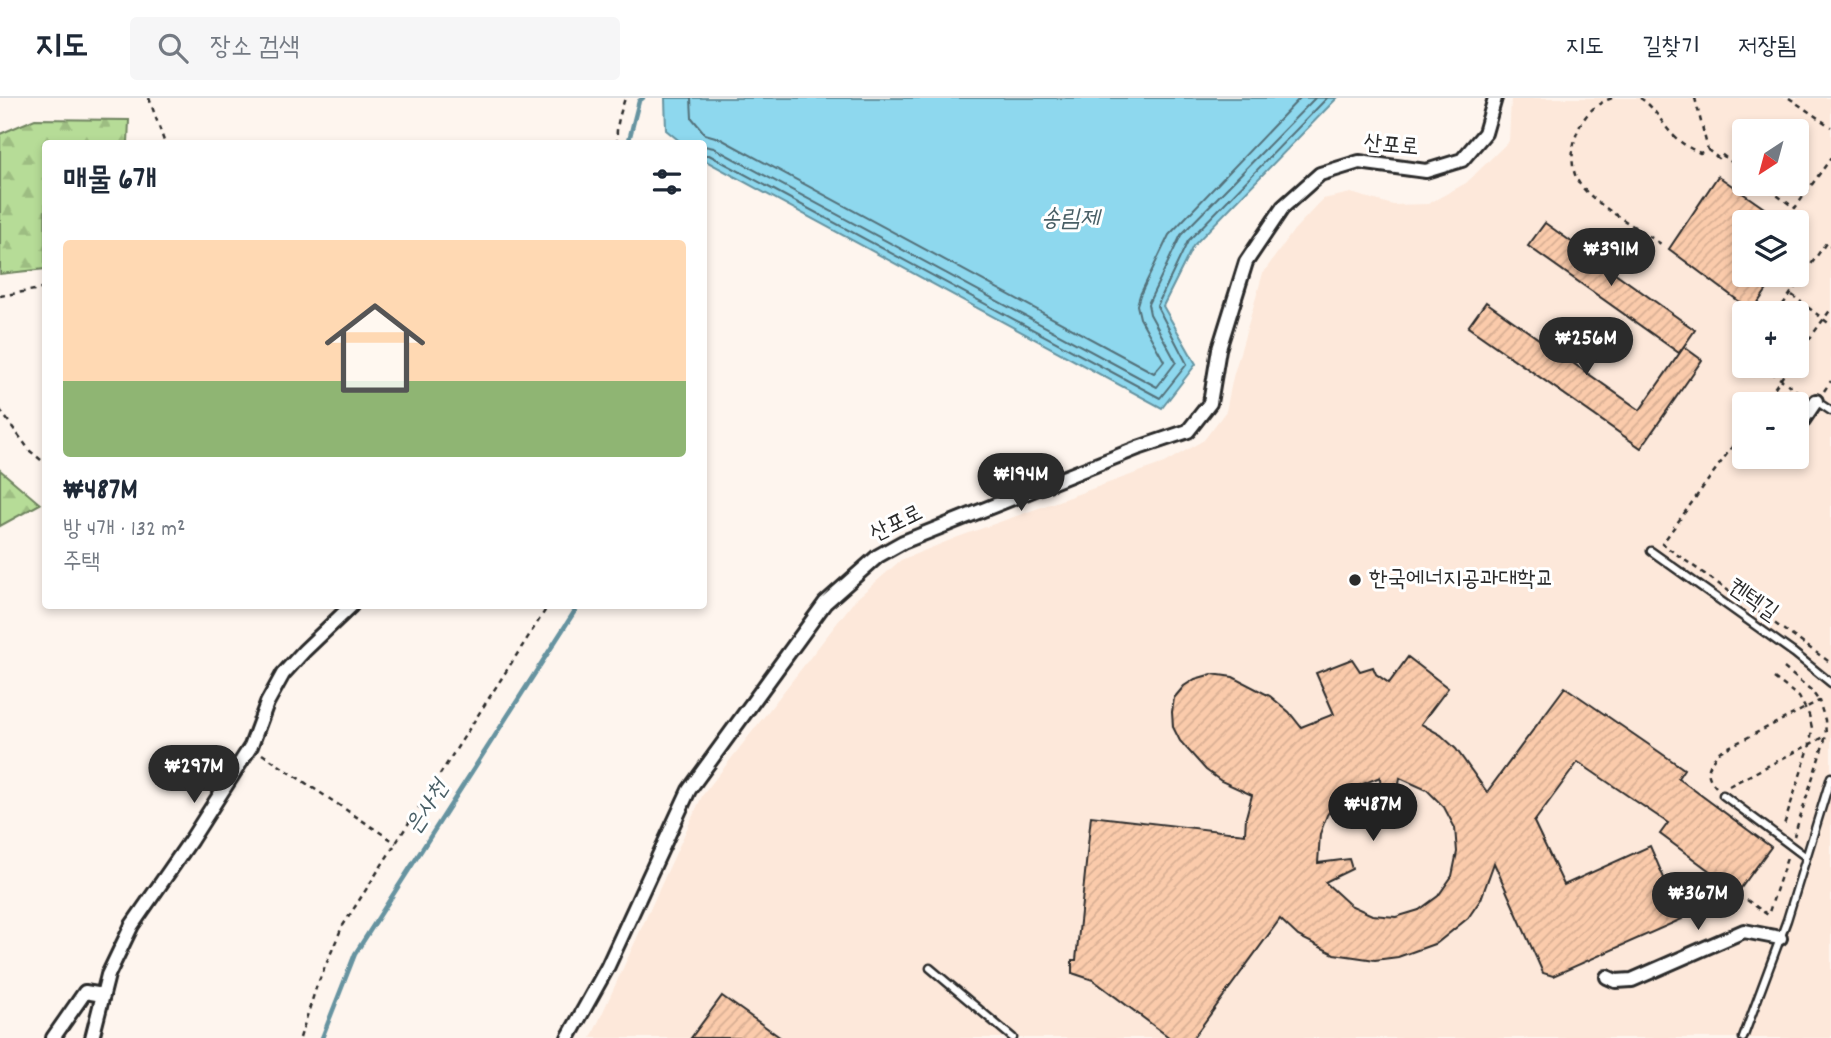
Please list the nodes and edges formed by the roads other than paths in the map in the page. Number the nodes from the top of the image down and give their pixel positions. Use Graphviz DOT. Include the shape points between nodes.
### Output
graph roads {
  1 [pos="1495,98"];
  2 [pos="1815,397"];
  3 [pos="1809,408"];
  4 [pos="1831,411"];
  5 [pos="1651,551"];
  6 [pos="348,609"];
  7 [pos="1831,683"];
  8 [pos="1831,777"];
  9 [pos="1723,795"];
  10 [pos="1806,857"];
  11 [pos="1780,938"];
  12 [pos="930,968"];
  13 [pos="1607,976"];
  14 [pos="103,995"];
  15 [pos="53,1038"];
  16 [pos="92,1038"];
  17 [pos="568,1038"];
  18 [pos="1013,1038"];
  19 [pos="1743,1038"];
  1 -- 17 [label="street, 산포로" via="1485,132 1462,160 1426,171 1359,162 1320,174 1283,207 1246,262 1219,349 1210,402 1188,431 903,542 878,556 825,603 689,790 607,968"];
  2 -- 3 [label="street"];
  2 -- 4 [label="lane"];
  5 -- 7 [label="lane, 켄텍길"];
  6 -- 14 [label="street" via="284,674 251,746 132,925"];
  8 -- 10 [label="lane"];
  9 -- 10 [label="lane"];
  10 -- 11 [label="lane"];
  11 -- 13 [label="street" via="1744,931 1632,980 1616,981"];
  11 -- 19 [label="lane"];
  12 -- 18 [label="lane"];
  14 -- 15 [label="street" via="85,992"];
  14 -- 16 [label="street"];
}
